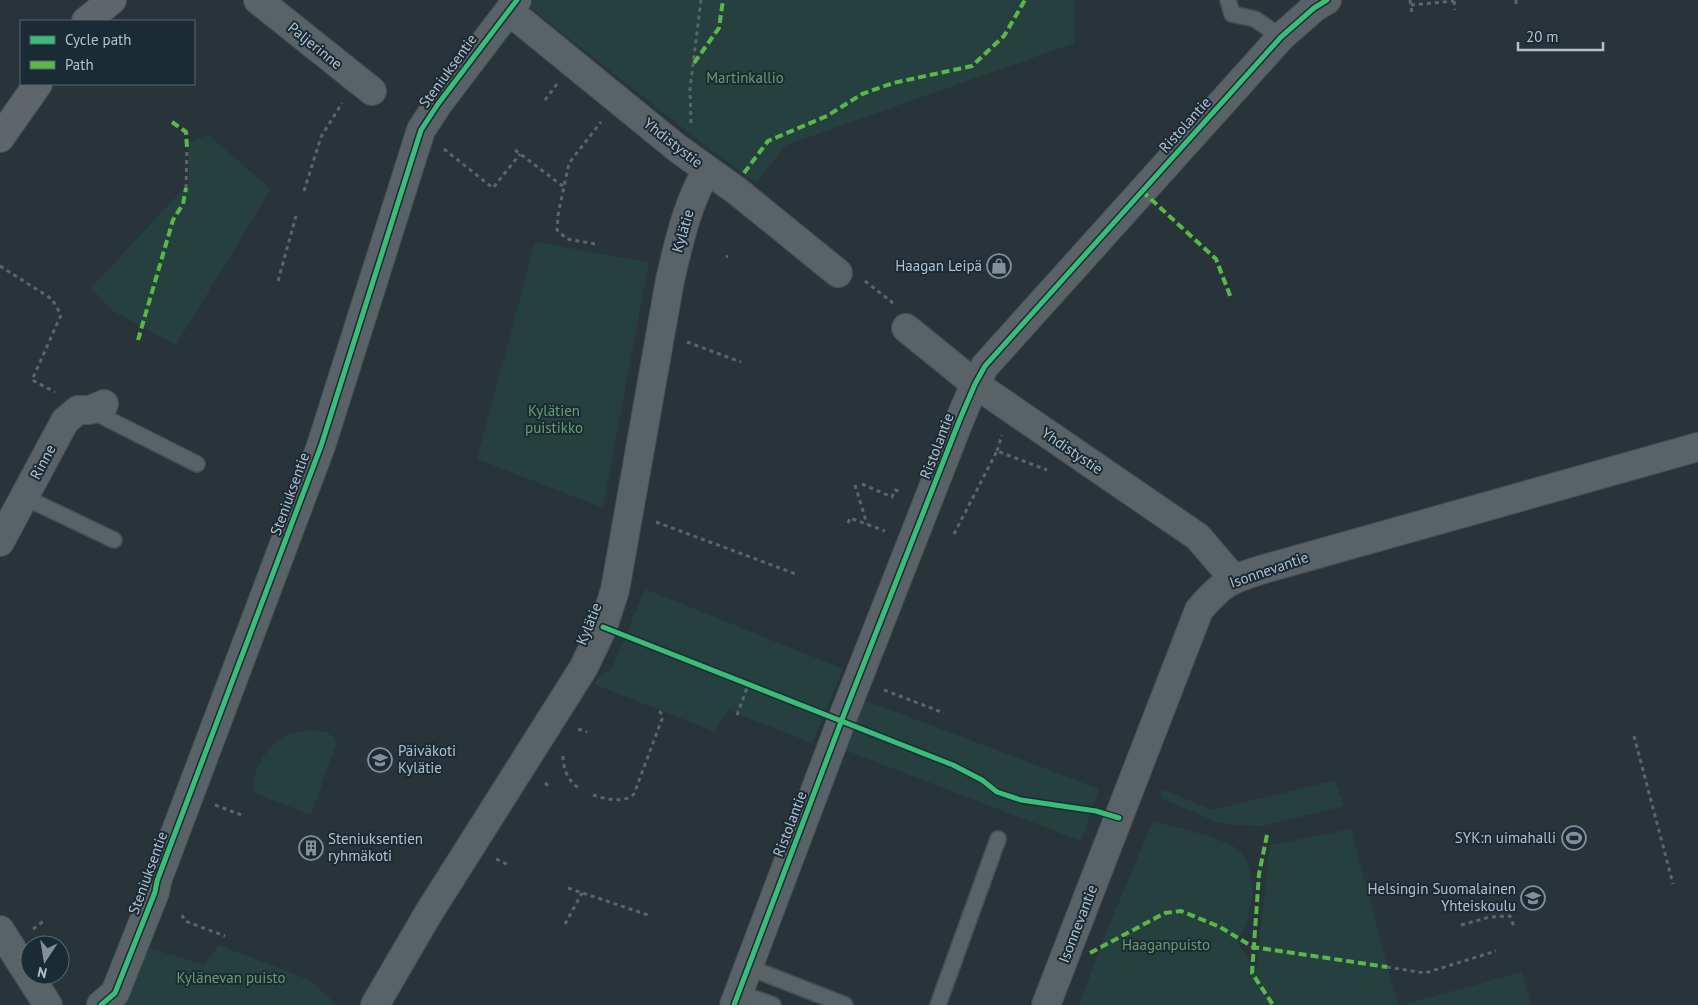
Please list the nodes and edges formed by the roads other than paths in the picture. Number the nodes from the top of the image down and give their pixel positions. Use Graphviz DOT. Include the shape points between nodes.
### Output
graph roads {
  1 [pos="85,0"];
  2 [pos="112,0"];
  3 [pos="258,0"];
  4 [pos="1228,0"];
  5 [pos="1327,0"];
  6 [pos="513,6"];
  7 [pos="79,20"];
  8 [pos="87,20"];
  9 [pos="1282,37"];
  10 [pos="37,85"];
  11 [pos="364,86"];
  12 [pos="0,138"];
  13 [pos="707,170"];
  14 [pos="849,274"];
  15 [pos="902,317"];
  16 [pos="975,384"];
  17 [pos="97,407"];
  18 [pos="1698,447"];
  19 [pos="197,464"];
  20 [pos="24,496"];
  21 [pos="114,540"];
  22 [pos="0,542"];
  23 [pos="1234,578"];
  24 [pos="998,839"];
  25 [pos="0,930"];
  26 [pos="748,967"];
  27 [pos="736,999"];
  28 [pos="48,1005"];
  29 [pos="101,1005"];
  30 [pos="375,1005"];
  31 [pos="773,1005"];
  32 [pos="844,1005"];
  33 [pos="938,1005"];
  34 [pos="1046,1005"];
  1 -- 7 [label="main road"];
  2 -- 8 [label="main road"];
  3 -- 11 [label="street, Paljerinne"];
  4 -- 9 [label="lane" via="1232,14 1255,19"];
  5 -- 9 [label="street, Ristolantie"];
  6 -- 13 [label="street, Yhdistystie"];
  6 -- 29 [label="street, Steniuksentie" via="422,130 342,384 296,514 156,881 151,905 116,993"];
  9 -- 16 [label="street, Ristolantie" via="998,351"];
  10 -- 12 [label="main road"];
  13 -- 14 [label="street, Yhdistystie"];
  13 -- 30 [label="street, Kylätie" via="695,190 682,231 615,590 603,627 584,666 428,914"];
  15 -- 16 [label="street, Yhdistystie"];
  16 -- 23 [label="street, Yhdistystie" via="1198,537"];
  16 -- 26 [label="street, Ristolantie"];
  17 -- 19 [label="lane"];
  17 -- 20 [label="street, Rinne" via="78,410 64,422"];
  18 -- 23 [label="street, Isonnevantie"];
  20 -- 21 [label="lane"];
  20 -- 22 [label="street, Rinne"];
  23 -- 34 [label="street, Isonnevantie" via="1217,589 1199,610"];
  24 -- 33 [label="lane"];
  25 -- 28 [label="street"];
  26 -- 27 [label="street, Ristolantie"];
  26 -- 32 [label="lane"];
  27 -- 31 [label="lane"];
}
